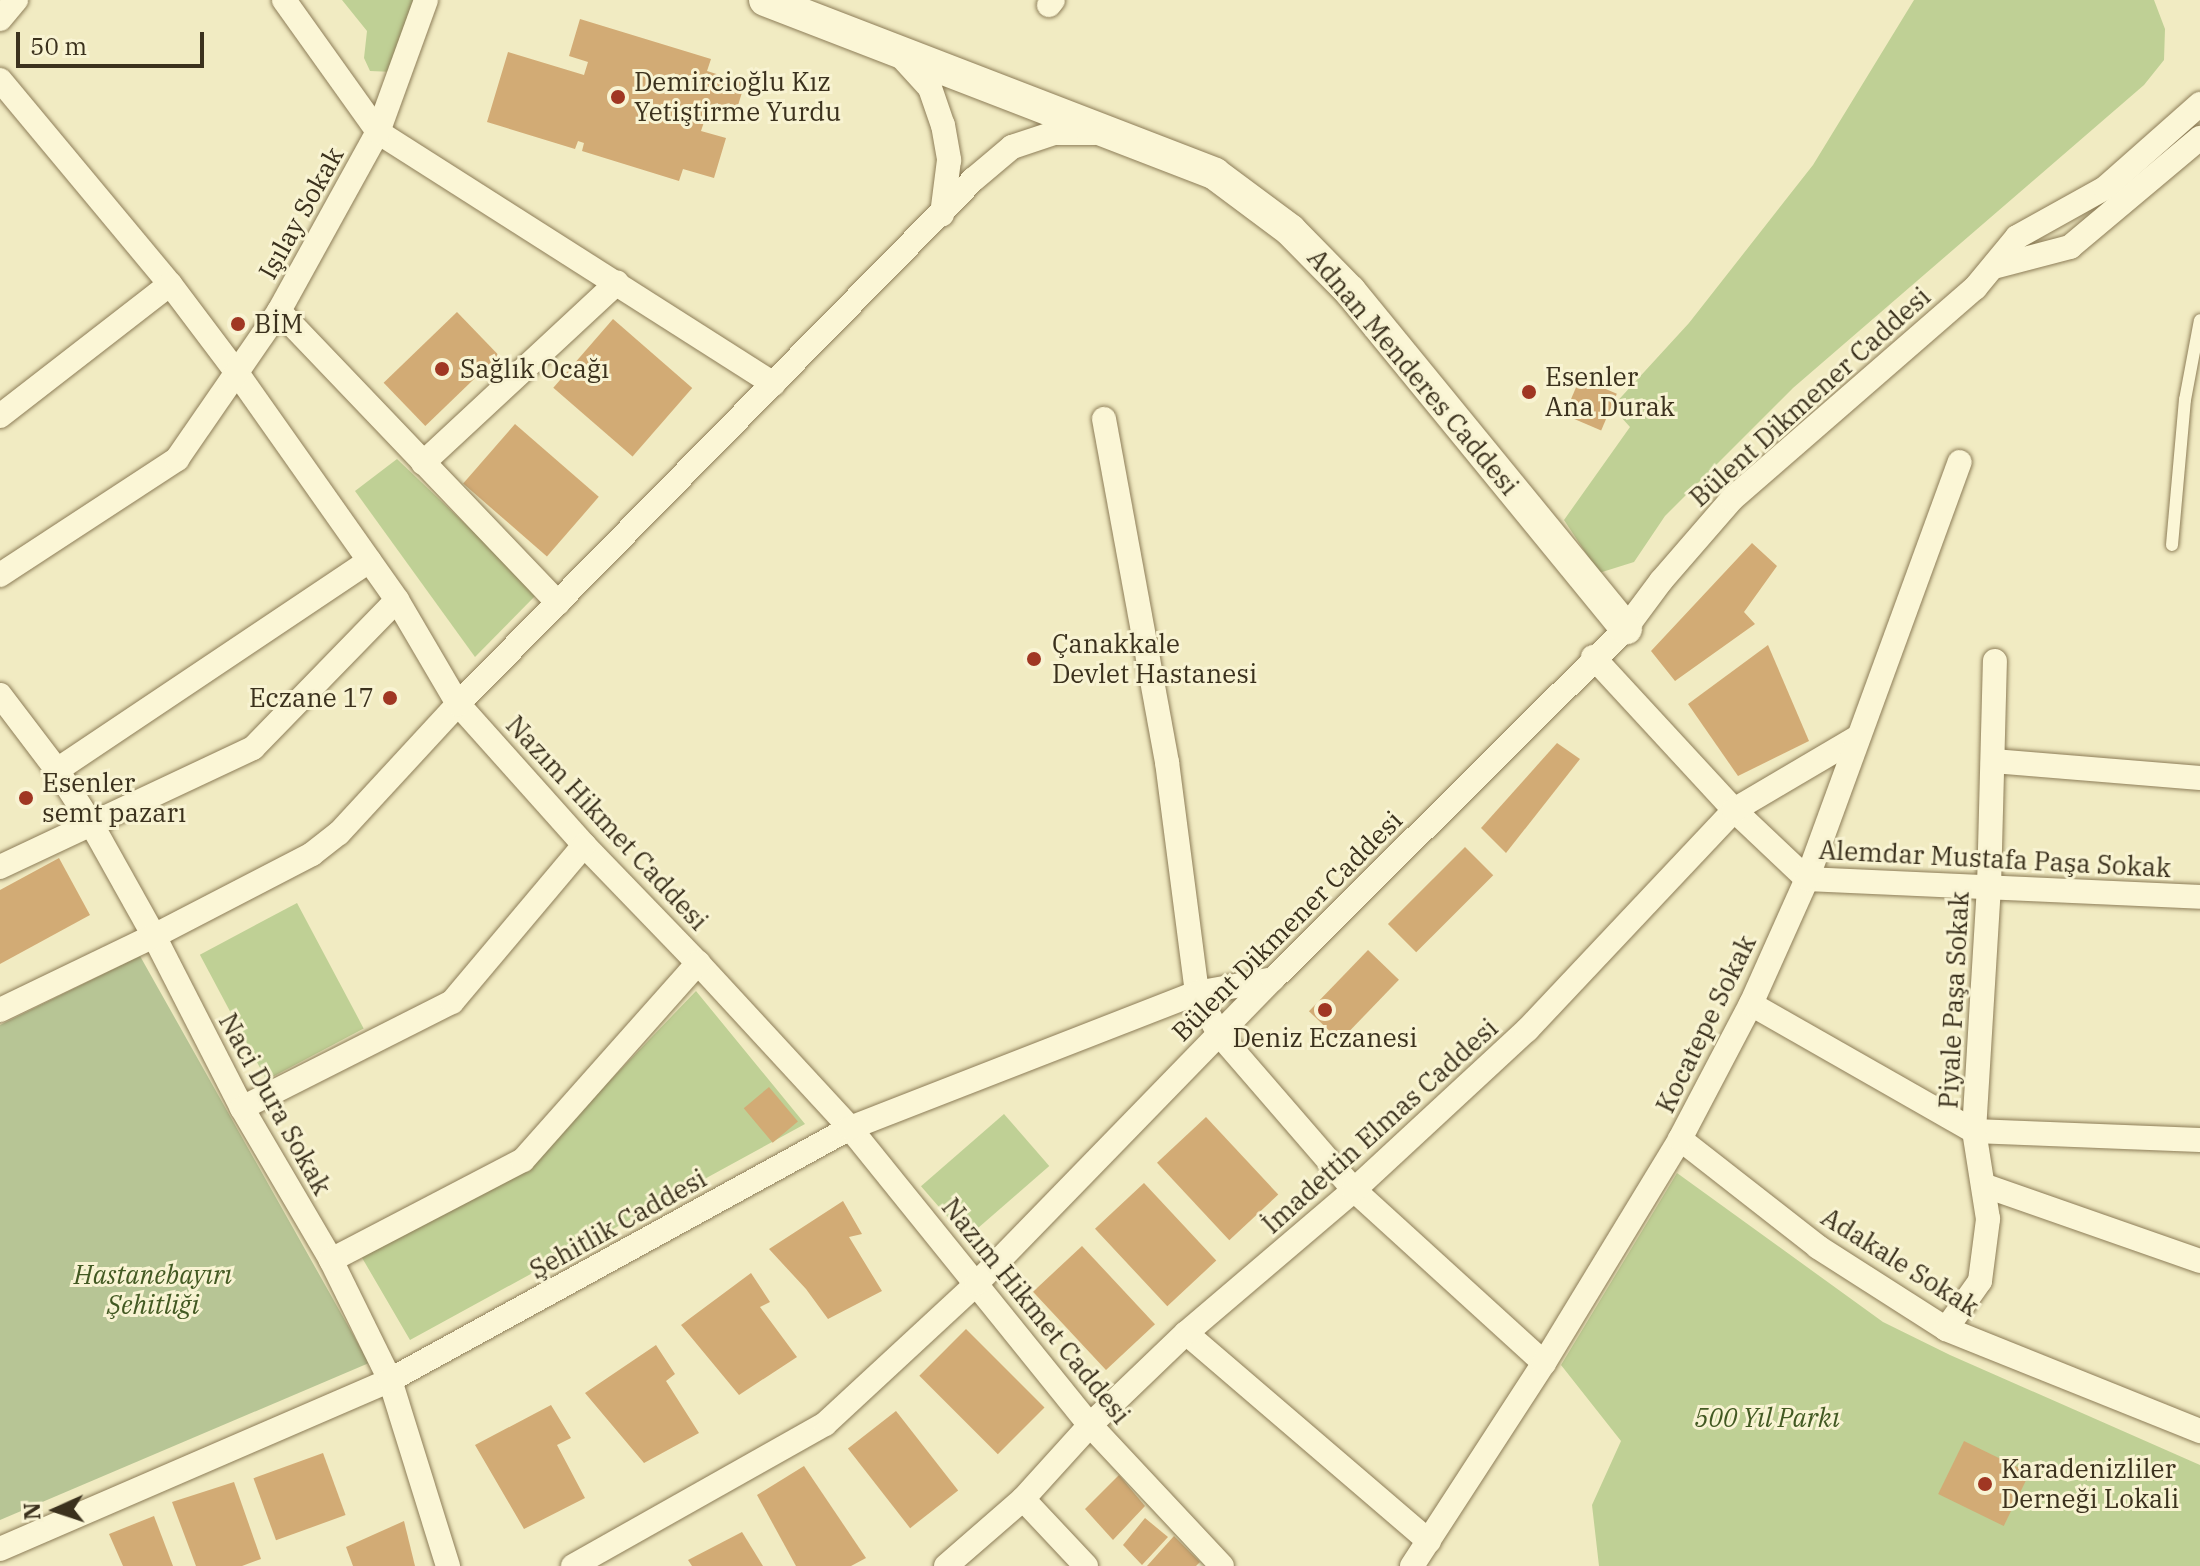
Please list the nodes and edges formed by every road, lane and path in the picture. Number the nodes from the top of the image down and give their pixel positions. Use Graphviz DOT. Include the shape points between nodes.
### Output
graph roads {
  1 [pos="16,0"];
  2 [pos="284,0"];
  3 [pos="426,0"];
  4 [pos="765,0"];
  5 [pos="0,19"];
  6 [pos="896,50"];
  7 [pos="0,80"];
  8 [pos="2200,104"];
  9 [pos="378,132"];
  10 [pos="1115,133"];
  11 [pos="2200,138"];
  12 [pos="942,215"];
  13 [pos="1994,267"];
  14 [pos="617,283"];
  15 [pos="170,284"];
  16 [pos="279,311"];
  17 [pos="2200,320"];
  18 [pos="237,373"];
  19 [pos="773,384"];
  20 [pos="0,416"];
  21 [pos="1104,419"];
  22 [pos="1960,462"];
  23 [pos="423,463"];
  24 [pos="2172,545"];
  25 [pos="369,561"];
  26 [pos="0,575"];
  27 [pos="397,600"];
  28 [pos="558,603"];
  29 [pos="1626,628"];
  30 [pos="1593,657"];
  31 [pos="1995,661"];
  32 [pos="0,695"];
  33 [pos="458,704"];
  34 [pos="1856,738"];
  35 [pos="1993,761"];
  36 [pos="57,770"];
  37 [pos="2200,778"];
  38 [pos="1734,810"];
  39 [pos="92,825"];
  40 [pos="584,845"];
  41 [pos="0,867"];
  42 [pos="1807,879"];
  43 [pos="1989,887"];
  44 [pos="2200,897"];
  45 [pos="154,936"];
  46 [pos="698,963"];
  47 [pos="1273,979"];
  48 [pos="1197,993"];
  49 [pos="1751,1004"];
  50 [pos="0,1010"];
  51 [pos="1219,1034"];
  52 [pos="242,1108"];
  53 [pos="850,1128"];
  54 [pos="1974,1131"];
  55 [pos="1680,1139"];
  56 [pos="2200,1140"];
  57 [pos="1983,1185"];
  58 [pos="1354,1190"];
  59 [pos="331,1260"];
  60 [pos="2200,1261"];
  61 [pos="977,1283"];
  62 [pos="1946,1329"];
  63 [pos="1186,1333"];
  64 [pos="1544,1363"];
  65 [pos="390,1380"];
  66 [pos="1090,1425"];
  67 [pos="2200,1431"];
  68 [pos="1023,1499"];
  69 [pos="1429,1541"];
  70 [pos="0,1549"];
  71 [pos="448,1566"];
  72 [pos="573,1566"];
  73 [pos="946,1566"];
  74 [pos="1086,1566"];
  75 [pos="1222,1566"];
  76 [pos="1412,1566"];
  1 -- 5 [label="street"];
  2 -- 9 [label="street"];
  3 -- 9 [label="street, Işılay Sokak"];
  4 -- 6 [label="street, Adnan Menderes Caddesi"];
  6 -- 10 [label="street, Adnan Menderes Caddesi"];
  6 -- 12 [label="street" via="930,88 943,125 949,160"];
  7 -- 15 [label="street, Nazım Hikmet Caddesi"];
  8 -- 13 [label="street, Bülent Dikmener Caddesi" via="2105,188 2017,237"];
  9 -- 14 [label="street"];
  9 -- 16 [label="street, Işılay Sokak"];
  10 -- 12 [label="street" via="1054,133 1012,147"];
  10 -- 29 [label="street, Adnan Menderes Caddesi" via="1215,174 1290,230 1350,291"];
  11 -- 13 [label="street, Bülent Dikmener Caddesi" via="2070,247"];
  12 -- 19 [label="street"];
  13 -- 29 [label="street, Bülent Dikmener Caddesi" via="1732,499"];
  14 -- 19 [label="street"];
  14 -- 23 [label="street"];
  15 -- 18 [label="street, Nazım Hikmet Caddesi"];
  15 -- 20 [label="street"];
  16 -- 18 [label="street, Işılay Sokak"];
  16 -- 23 [label="street"];
  17 -- 24 [label="lane" via="2185,400"];
  18 -- 25 [label="street, Nazım Hikmet Caddesi"];
  18 -- 26 [label="street, Işılay Sokak" via="177,459"];
  19 -- 28 [label="street"];
  21 -- 48 [label="street" via="1167,762"];
  22 -- 34 [label="street, Kocatepe Sokak"];
  23 -- 28 [label="street"];
  25 -- 27 [label="street, Nazım Hikmet Caddesi"];
  25 -- 36 [label="street"];
  27 -- 33 [label="street, Nazım Hikmet Caddesi"];
  27 -- 39 [label="street" via="253,748"];
  28 -- 33 [label="street"];
  29 -- 30 [label="street, Bülent Dikmener Caddesi"];
  30 -- 38 [label="street, Alemdar Mustafa Paşa Sokak"];
  30 -- 47 [label="street, Bülent Dikmener Caddesi"];
  31 -- 35 [label="street, Piyale Paşa Sokak"];
  32 -- 36 [label="street, Naci Dura Sokak"];
  33 -- 40 [label="street, Nazım Hikmet Caddesi"];
  33 -- 45 [label="street" via="339,833 312,854"];
  34 -- 38 [label="street, İmadettin Elmas Caddesi"];
  34 -- 42 [label="street, Kocatepe Sokak"];
  35 -- 37 [label="street"];
  35 -- 43 [label="street, Piyale Paşa Sokak"];
  36 -- 39 [label="street, Naci Dura Sokak"];
  38 -- 42 [label="street, Alemdar Mustafa Paşa Sokak"];
  38 -- 58 [label="street, İmadettin Elmas Caddesi" via="1527,1030"];
  39 -- 41 [label="street"];
  39 -- 45 [label="street, Naci Dura Sokak"];
  40 -- 46 [label="street, Nazım Hikmet Caddesi"];
  40 -- 52 [label="street" via="452,1002"];
  42 -- 43 [label="street, Alemdar Mustafa Paşa Sokak"];
  42 -- 49 [label="street, Kocatepe Sokak"];
  43 -- 44 [label="street, Alemdar Mustafa Paşa Sokak"];
  43 -- 54 [label="street, Piyale Paşa Sokak"];
  45 -- 50 [label="street"];
  45 -- 52 [label="street, Naci Dura Sokak"];
  46 -- 53 [label="street, Nazım Hikmet Caddesi"];
  46 -- 59 [label="street" via="523,1160"];
  47 -- 48 [label="street, Şehitlik Caddesi"];
  47 -- 51 [label="street, Bülent Dikmener Caddesi"];
  48 -- 51 [label="street"];
  48 -- 53 [label="street, Şehitlik Caddesi"];
  49 -- 54 [label="street"];
  49 -- 55 [label="street, Kocatepe Sokak"];
  51 -- 58 [label="street"];
  51 -- 61 [label="street, Bülent Dikmener Caddesi"];
  52 -- 59 [label="street, Naci Dura Sokak"];
  53 -- 61 [label="street, Nazım Hikmet Caddesi"];
  53 -- 65 [label="street, Şehitlik Caddesi"];
  54 -- 56 [label="street"];
  54 -- 57 [label="street, Piyale Paşa Sokak"];
  55 -- 62 [label="street, Adakale Sokak" via="1818,1247"];
  55 -- 64 [label="street, Kocatepe Sokak"];
  57 -- 60 [label="street"];
  57 -- 62 [label="street, Piyale Paşa Sokak" via="1988,1219 1980,1281"];
  58 -- 63 [label="street, İmadettin Elmas Caddesi"];
  58 -- 64 [label="street"];
  59 -- 65 [label="street, Naci Dura Sokak"];
  61 -- 66 [label="street, Nazım Hikmet Caddesi"];
  61 -- 72 [label="street, Bülent Dikmener Caddesi" via="825,1424"];
  62 -- 67 [label="street, Adakale Sokak"];
  63 -- 66 [label="street, İmadettin Elmas Caddesi"];
  63 -- 69 [label="street"];
  64 -- 69 [label="street, Kocatepe Sokak"];
  65 -- 70 [label="street, Şehitlik Caddesi"];
  65 -- 71 [label="street, Naci Dura Sokak"];
  66 -- 68 [label="street, İmadettin Elmas Caddesi"];
  66 -- 75 [label="street, Nazım Hikmet Caddesi"];
  68 -- 73 [label="street, İmadettin Elmas Caddesi"];
  68 -- 74 [label="street"];
  69 -- 76 [label="street, Kocatepe Sokak"];
}
